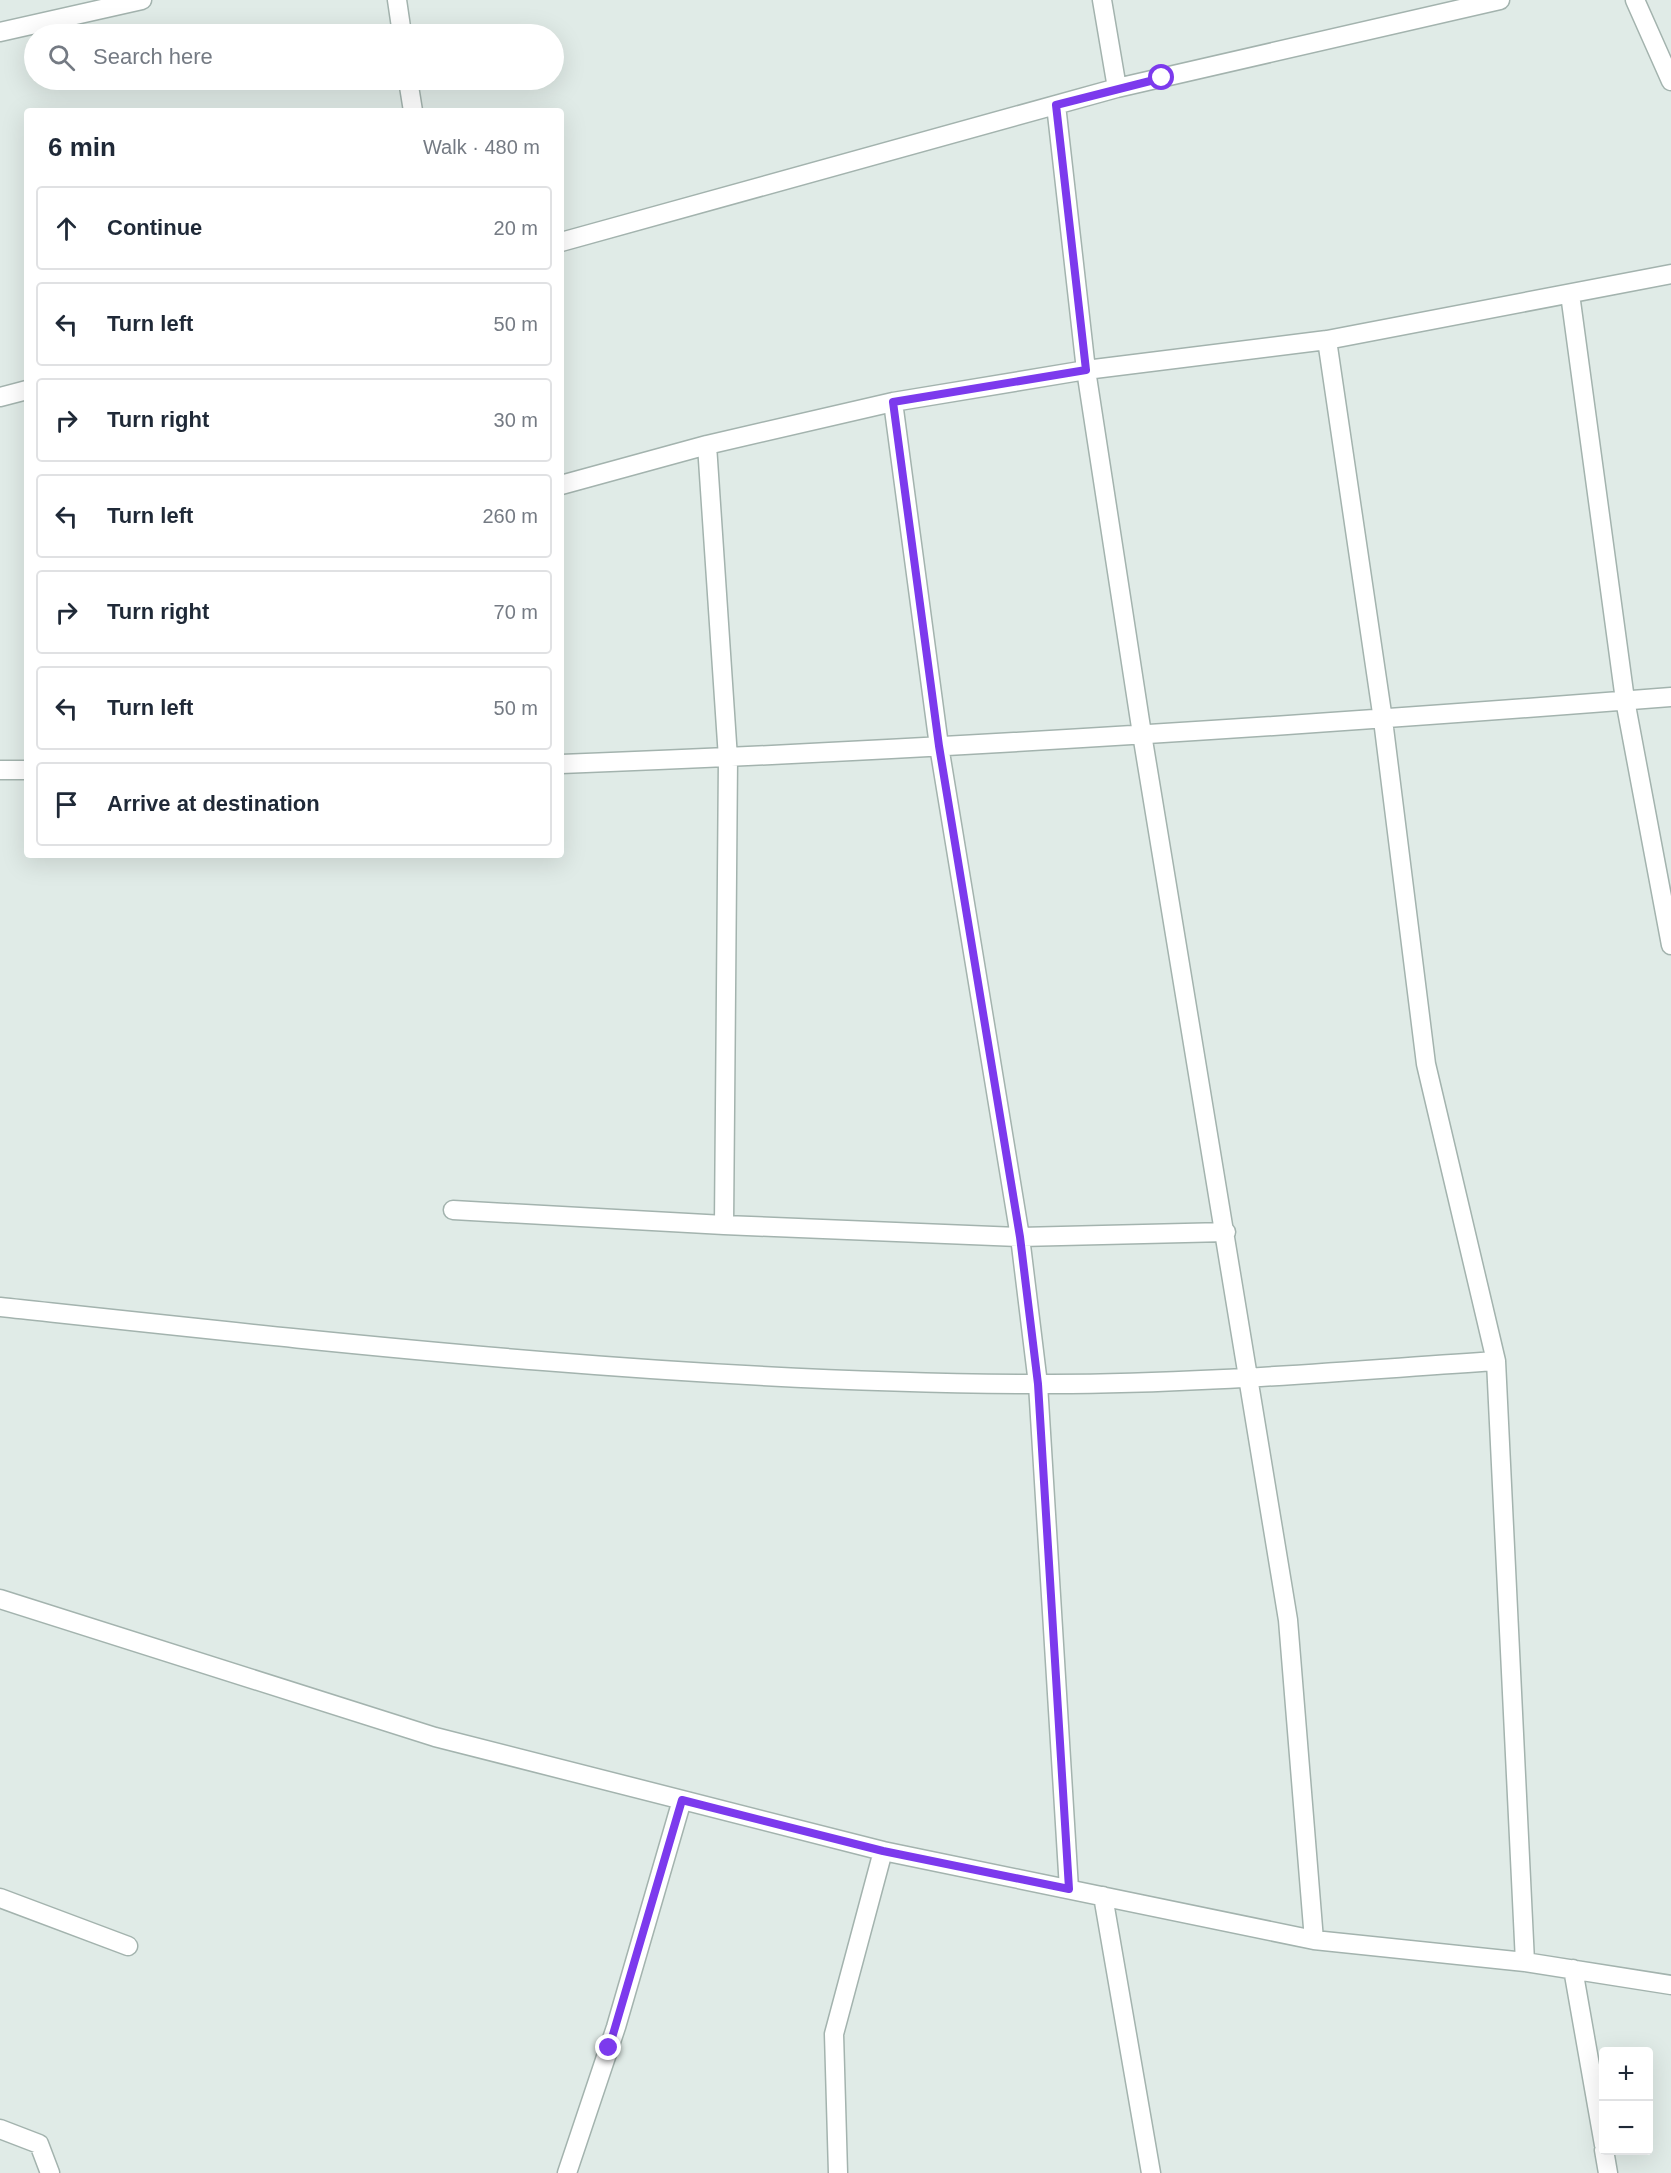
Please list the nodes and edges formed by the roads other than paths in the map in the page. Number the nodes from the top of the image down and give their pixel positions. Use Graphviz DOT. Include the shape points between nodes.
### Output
graph roads {
  1 [pos="142,0"];
  2 [pos="397,0"];
  3 [pos="1102,0"];
  4 [pos="1500,0"];
  5 [pos="1635,0"];
  6 [pos="36,24"];
  7 [pos="401,24"];
  8 [pos="24,27"];
  9 [pos="0,32"];
  10 [pos="1671,81"];
  11 [pos="1117,88"];
  12 [pos="410,90"];
  13 [pos="1056,105"];
  14 [pos="413,108"];
  15 [pos="564,241"];
  16 [pos="1671,274"];
  17 [pos="1570,294"];
  18 [pos="1328,340"];
  19 [pos="1086,370"];
  20 [pos="24,391"];
  21 [pos="0,397"];
  22 [pos="893,402"];
  23 [pos="707,445"];
  24 [pos="564,484"];
  25 [pos="1671,697"];
  26 [pos="1624,700"];
  27 [pos="1383,720"];
  28 [pos="1142,734"];
  29 [pos="939,746"];
  30 [pos="728,758"];
  31 [pos="564,764"];
  32 [pos="0,770"];
  33 [pos="24,770"];
  34 [pos="1671,945"];
  35 [pos="453,1210"];
  36 [pos="724,1225"];
  37 [pos="1226,1232"];
  38 [pos="1020,1237"];
  39 [pos="0,1307"];
  40 [pos="1496,1360"];
  41 [pos="1249,1377"];
  42 [pos="1038,1384"];
  43 [pos="0,1599"];
  44 [pos="682,1800"];
  45 [pos="883,1851"];
  46 [pos="1069,1889"];
  47 [pos="1103,1896"];
  48 [pos="0,1898"];
  49 [pos="1314,1940"];
  50 [pos="128,1946"];
  51 [pos="1526,1962"];
  52 [pos="1573,1969"];
  53 [pos="1671,1985"];
  54 [pos="1599,2117"];
  55 [pos="0,2128"];
  56 [pos="1605,2155"];
  57 [pos="50,2173"];
  58 [pos="567,2173"];
  59 [pos="838,2173"];
  60 [pos="1151,2173"];
  61 [pos="1608,2173"];
  1 -- 6 [label="street"];
  2 -- 7 [label="street"];
  3 -- 11 [label="street"];
  4 -- 11 [label="street"];
  5 -- 10 [label="street"];
  8 -- 9 [label="street"];
  11 -- 13 [label="street"];
  12 -- 14 [label="street"];
  13 -- 15 [label="street"];
  13 -- 19 [label="street"];
  16 -- 17 [label="street"];
  17 -- 18 [label="street"];
  17 -- 26 [label="street"];
  18 -- 19 [label="street"];
  18 -- 27 [label="street"];
  19 -- 22 [label="street"];
  19 -- 28 [label="street"];
  20 -- 21 [label="street"];
  22 -- 23 [label="street"];
  22 -- 29 [label="street"];
  23 -- 24 [label="street"];
  23 -- 30 [label="street"];
  25 -- 26 [label="street"];
  26 -- 27 [label="street"];
  26 -- 34 [label="street"];
  27 -- 28 [label="street"];
  27 -- 40 [label="street" via="1426,1064"];
  28 -- 29 [label="street"];
  28 -- 37 [label="street"];
  29 -- 30 [label="street"];
  29 -- 38 [label="street"];
  30 -- 31 [label="street"];
  30 -- 36 [label="street"];
  32 -- 33 [label="street"];
  35 -- 36 [label="street"];
  36 -- 38 [label="street"];
  37 -- 38 [label="street"];
  37 -- 41 [label="street"];
  38 -- 42 [label="street"];
  39 -- 42 [label="street" via="338,1344 684,1373"];
  40 -- 41 [label="street"];
  40 -- 51 [label="street"];
  41 -- 42 [label="street"];
  41 -- 49 [label="street" via="1288,1620"];
  42 -- 46 [label="street"];
  43 -- 44 [label="street" via="435,1737"];
  44 -- 45 [label="street"];
  44 -- 58 [label="street" via="616,2027"];
  45 -- 46 [label="street"];
  45 -- 59 [label="street" via="834,2034"];
  46 -- 47 [label="street"];
  47 -- 49 [label="street"];
  47 -- 60 [label="street"];
  48 -- 50 [label="street"];
  49 -- 51 [label="street"];
  51 -- 52 [label="street"];
  52 -- 53 [label="street"];
  52 -- 54 [label="street"];
  55 -- 57 [label="street" via="39,2144"];
  56 -- 61 [label="street"];
}
